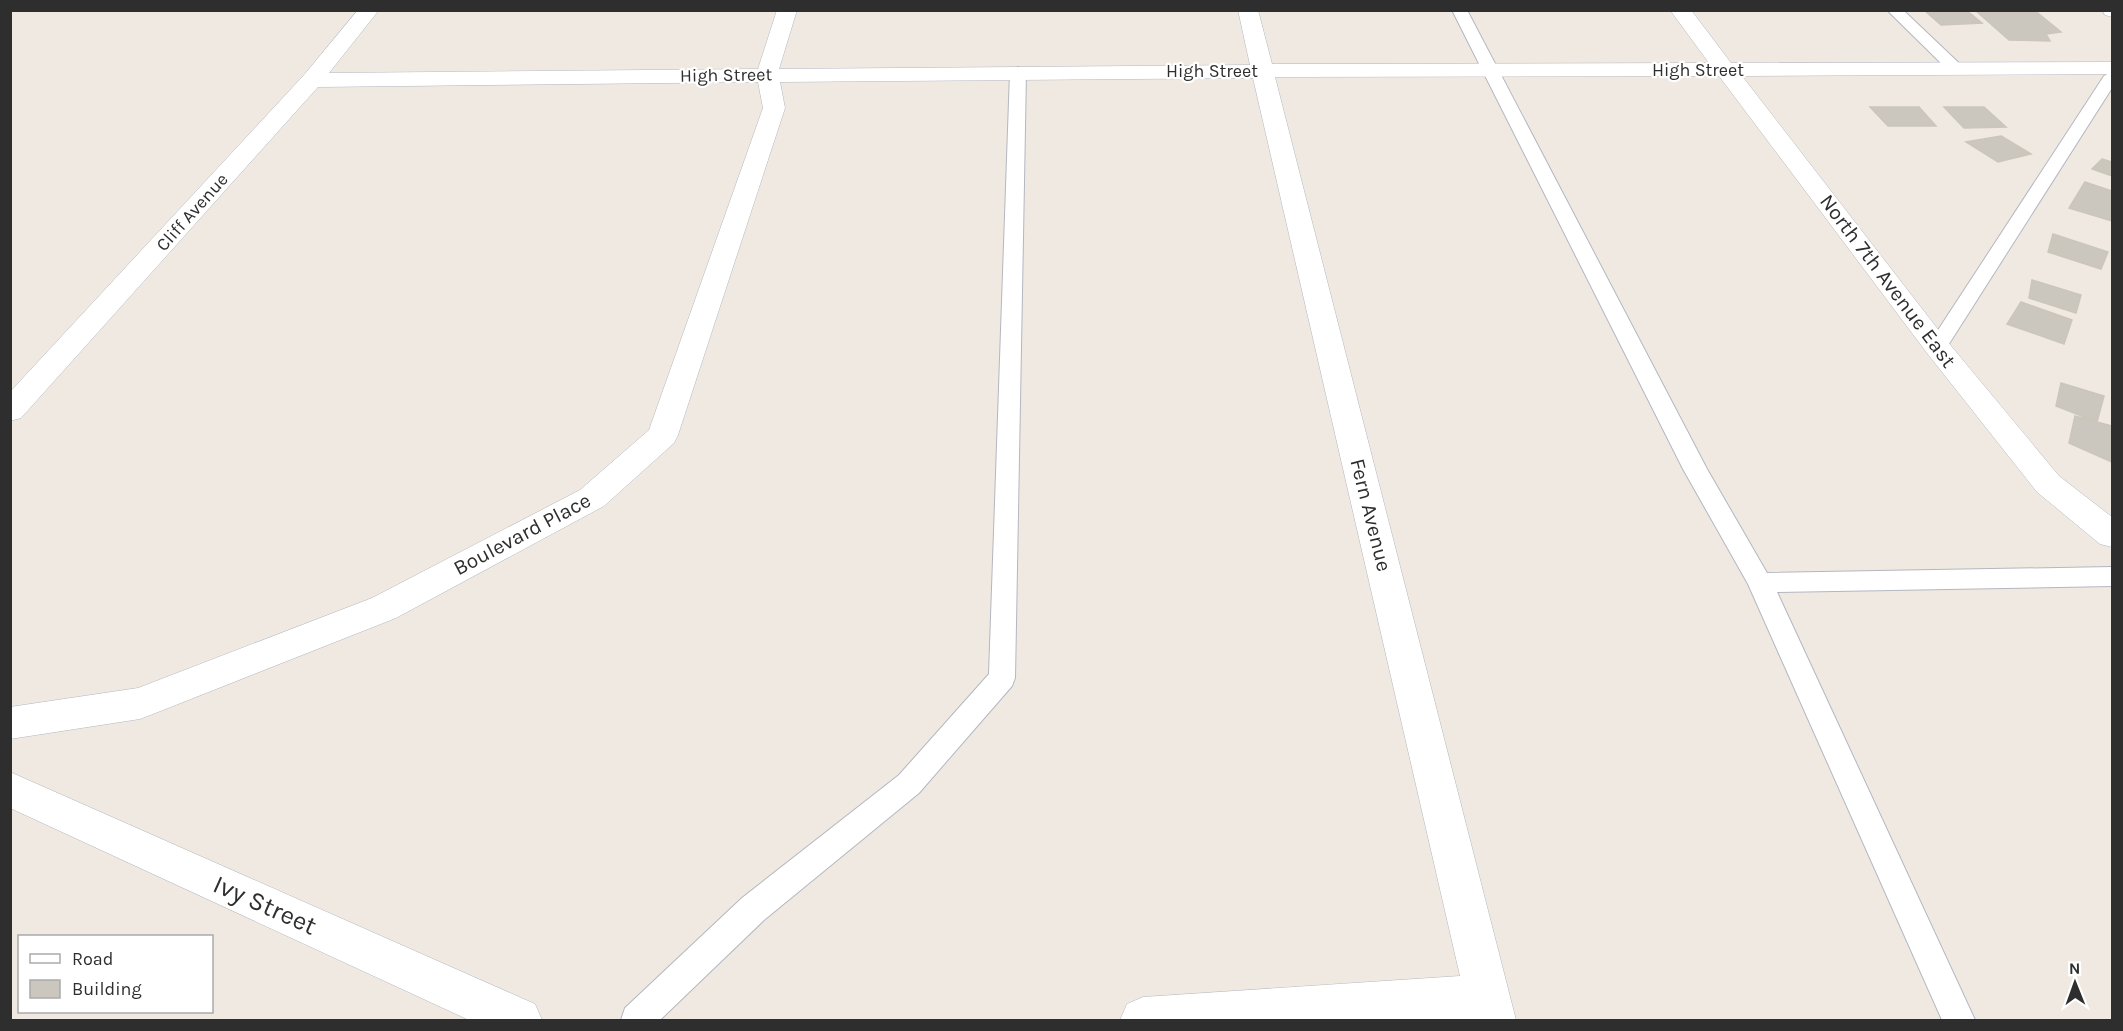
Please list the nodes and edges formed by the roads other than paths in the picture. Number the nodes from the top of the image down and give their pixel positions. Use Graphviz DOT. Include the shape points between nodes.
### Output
graph roads {
  1 [pos="369,10"];
  2 [pos="787,10"];
  3 [pos="1248,10"];
  4 [pos="1459,10"];
  5 [pos="1680,10"];
  6 [pos="1894,10"];
  7 [pos="2112,68"];
  8 [pos="1956,69"];
  9 [pos="1489,70"];
  10 [pos="1727,70"];
  11 [pos="1264,71"];
  12 [pos="1018,72"];
  13 [pos="767,74"];
  14 [pos="2112,76"];
  15 [pos="312,81"];
  16 [pos="1937,347"];
  17 [pos="10,411"];
  18 [pos="2112,536"];
  19 [pos="2112,576"];
  20 [pos="1760,583"];
  21 [pos="10,723"];
  22 [pos="10,789"];
  23 [pos="1490,1009"];
  24 [pos="519,1020"];
  25 [pos="637,1020"];
  26 [pos="1143,1020"];
  27 [pos="1959,1020"];
  1 -- 15 [label="street, Cliff Avenue"];
  2 -- 13 [label="street, Boulevard Place"];
  3 -- 11 [label="street, Fern Avenue"];
  4 -- 9 [label="lane"];
  5 -- 10 [label="street, North 7th Avenue East"];
  6 -- 8 [label="lane"];
  7 -- 8 [label="street, High Street"];
  8 -- 10 [label="street, High Street"];
  9 -- 10 [label="street, High Street"];
  9 -- 11 [label="street, High Street"];
  9 -- 20 [label="lane" via="1695,470"];
  10 -- 16 [label="street, North 7th Avenue East"];
  11 -- 12 [label="street, High Street"];
  11 -- 23 [label="street, Fern Avenue"];
  12 -- 13 [label="street, High Street"];
  12 -- 25 [label="lane" via="1002,678 909,783 753,909"];
  13 -- 15 [label="street, High Street"];
  13 -- 21 [label="street, Boulevard Place" via="774,108 663,435 592,498 384,608 140,703"];
  14 -- 16 [label="lane"];
  15 -- 17 [label="street, Cliff Avenue"];
  16 -- 18 [label="street, North 7th Avenue East" via="2048,484"];
  19 -- 20 [label="lane"];
  20 -- 27 [label="lane"];
  22 -- 24 [label="street, Ivy Street"];
  23 -- 26 [label="street"];
}
